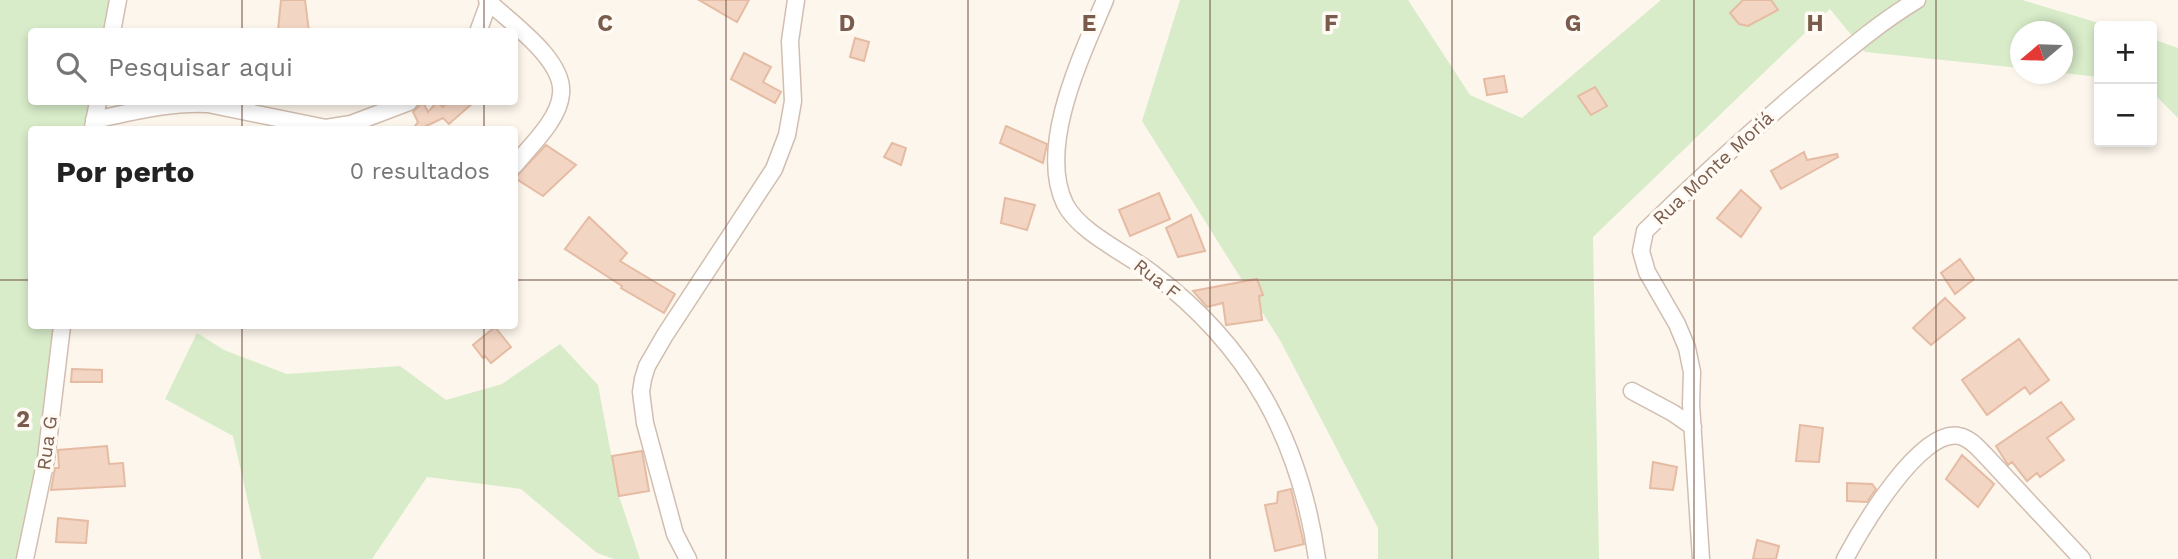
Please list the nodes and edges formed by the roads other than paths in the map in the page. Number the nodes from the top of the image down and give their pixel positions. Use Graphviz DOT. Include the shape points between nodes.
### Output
graph roads {
  1 [pos="118,0"];
  2 [pos="796,0"];
  3 [pos="1105,0"];
  4 [pos="1917,0"];
  5 [pos="488,1"];
  6 [pos="113,28"];
  7 [pos="479,28"];
  8 [pos="517,28"];
  9 [pos="518,29"];
  10 [pos="97,105"];
  11 [pos="166,105"];
  12 [pos="213,105"];
  13 [pos="401,105"];
  14 [pos="93,125"];
  15 [pos="308,126"];
  16 [pos="343,126"];
  17 [pos="518,161"];
  18 [pos="62,329"];
  19 [pos="1632,391"];
  20 [pos="1693,427"];
  21 [pos="25,559"];
  22 [pos="688,559"];
  23 [pos="1317,559"];
  24 [pos="1701,559"];
  25 [pos="1845,559"];
  26 [pos="2082,559"];
  1 -- 6 [label="street"];
  2 -- 22 [label="street" via="790,41 792,109 774,169 665,335 643,379 645,423 675,534"];
  3 -- 23 [label="street, Rua F" via="1076,74 1057,142 1056,165 1065,203 1077,220 1195,309 1251,373 1290,450"];
  4 -- 20 [label="street, Rua Monte Moriá" via="1784,103 1645,231 1641,251 1647,272 1687,348"];
  5 -- 7 [label="street"];
  5 -- 8 [label="street"];
  9 -- 17 [label="street" via="541,50 562,93 553,116"];
  10 -- 14 [label="street"];
  11 -- 14 [label="street"];
  12 -- 15 [label="street"];
  13 -- 16 [label="street"];
  18 -- 21 [label="street, Rua G" via="46,459"];
  19 -- 20 [label="street"];
  20 -- 24 [label="street, Rua Monte Moriá"];
  25 -- 26 [label="street" via="1900,474 1934,443 1950,436 1969,440"];
}
